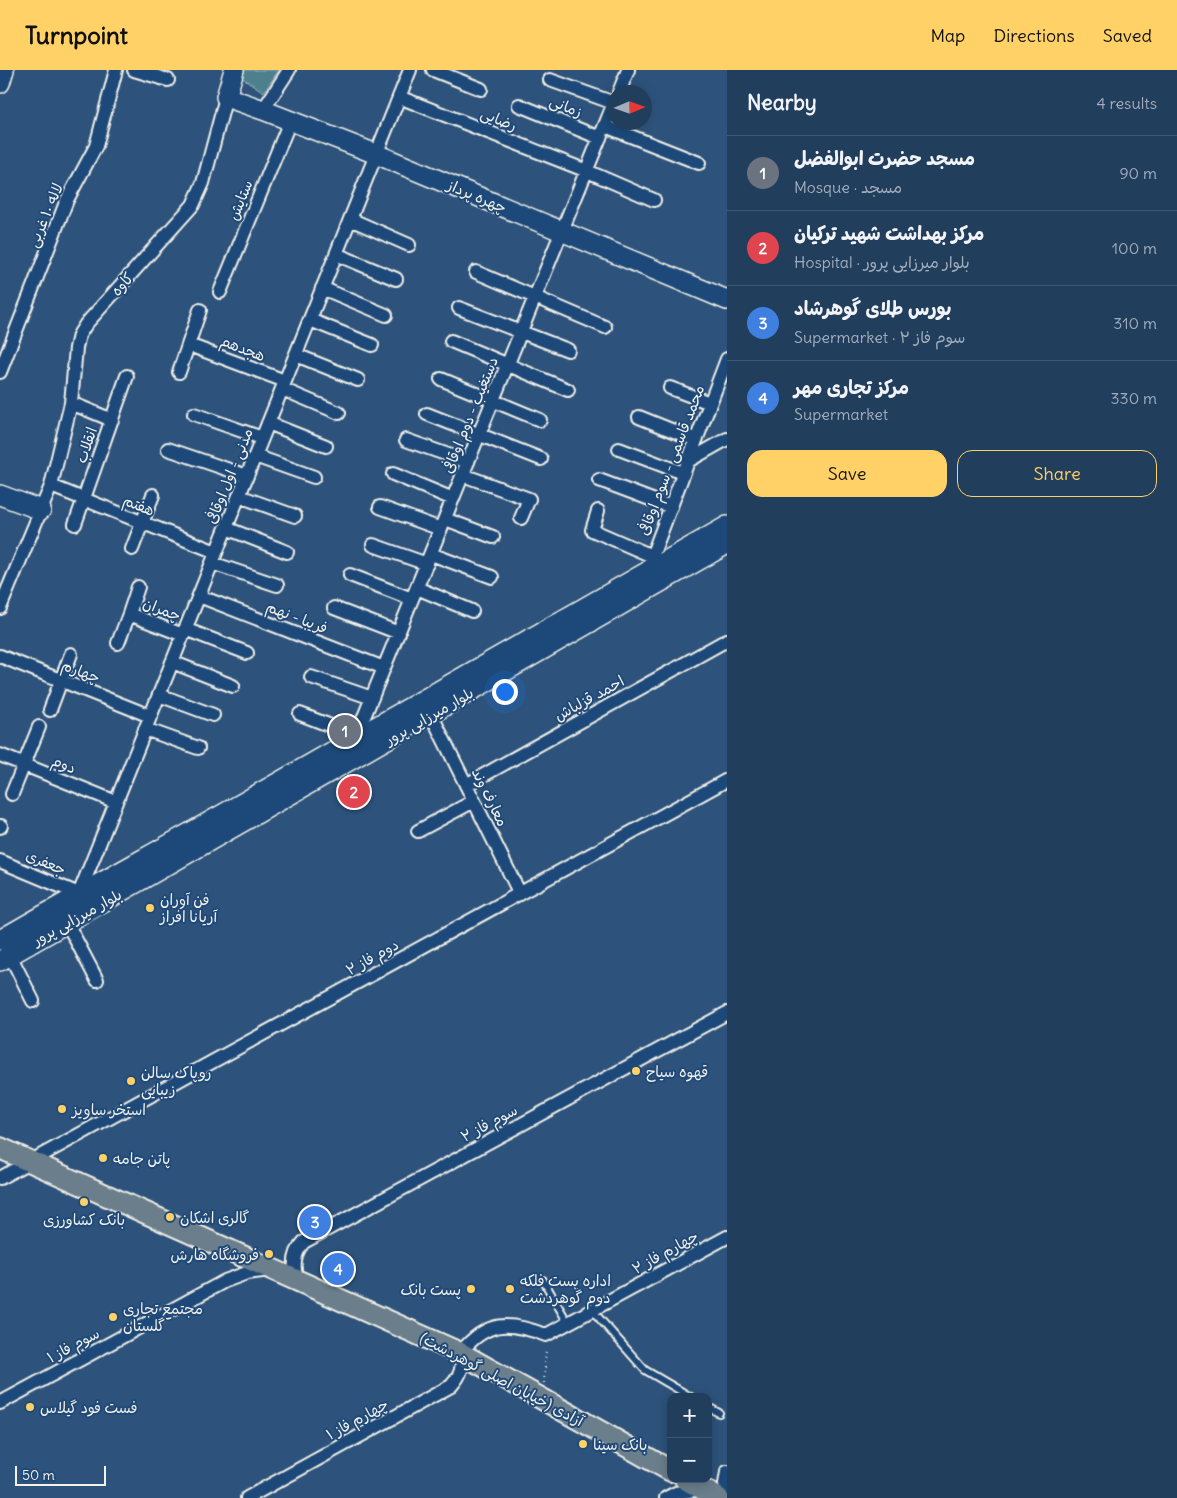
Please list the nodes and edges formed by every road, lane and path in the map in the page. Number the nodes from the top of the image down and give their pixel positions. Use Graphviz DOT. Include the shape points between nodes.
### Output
graph roads {
  1 [pos="4,70"];
  2 [pos="116,70"];
  3 [pos="134,70"];
  4 [pos="234,70"];
  5 [pos="289,70"];
  6 [pos="410,70"];
  7 [pos="433,70"];
  8 [pos="626,70"];
  9 [pos="168,80"];
  10 [pos="550,80"];
  11 [pos="0,83"];
  12 [pos="621,85"];
  13 [pos="481,89"];
  14 [pos="226,97"];
  15 [pos="399,97"];
  16 [pos="607,100"];
  17 [pos="519,105"];
  18 [pos="263,110"];
  19 [pos="290,121"];
  20 [pos="607,121"];
  21 [pos="603,132"];
  22 [pos="376,154"];
  23 [pos="699,163"];
  24 [pos="586,171"];
  25 [pos="654,200"];
  26 [pos="350,219"];
  27 [pos="562,232"];
  28 [pos="409,245"];
  29 [pos="336,254"];
  30 [pos="476,272"];
  31 [pos="396,279"];
  32 [pos="322,288"];
  33 [pos="220,292"];
  34 [pos="535,297"];
  35 [pos="727,300"];
  36 [pos="459,308"];
  37 [pos="200,310"];
  38 [pos="386,314"];
  39 [pos="310,320"];
  40 [pos="605,327"];
  41 [pos="522,331"];
  42 [pos="451,342"];
  43 [pos="372,344"];
  44 [pos="189,345"];
  45 [pos="568,350"];
  46 [pos="296,355"];
  47 [pos="727,359"];
  48 [pos="508,365"];
  49 [pos="0,372"];
  50 [pos="179,372"];
  51 [pos="127,376"];
  52 [pos="441,379"];
  53 [pos="358,380"];
  54 [pos="283,385"];
  55 [pos="670,388"];
  56 [pos="568,390"];
  57 [pos="493,401"];
  58 [pos="71,403"];
  59 [pos="710,403"];
  60 [pos="338,413"];
  61 [pos="194,414"];
  62 [pos="427,414"];
  63 [pos="639,417"];
  64 [pos="112,420"];
  65 [pos="540,420"];
  66 [pos="268,423"];
  67 [pos="479,435"];
  68 [pos="262,438"];
  69 [pos="727,439"];
  70 [pos="406,440"];
  71 [pos="696,440"];
  72 [pos="326,446"];
  73 [pos="168,449"];
  74 [pos="619,449"];
  75 [pos="255,456"];
  76 [pos="541,459"];
  77 [pos="688,461"];
  78 [pos="468,462"];
  79 [pos="683,473"];
  80 [pos="394,474"];
  81 [pos="463,475"];
  82 [pos="247,476"];
  83 [pos="314,478"];
  84 [pos="598,480"];
  85 [pos="50,486"];
  86 [pos="0,495"];
  87 [pos="153,495"];
  88 [pos="239,496"];
  89 [pos="453,498"];
  90 [pos="84,500"];
  91 [pos="671,506"];
  92 [pos="380,507"];
  93 [pos="41,510"];
  94 [pos="598,511"];
  95 [pos="295,516"];
  96 [pos="521,518"];
  97 [pos="142,523"];
  98 [pos="75,524"];
  99 [pos="443,524"];
  100 [pos="727,526"];
  101 [pos="226,528"];
  102 [pos="493,538"];
  103 [pos="727,544"];
  104 [pos="373,545"];
  105 [pos="132,549"];
  106 [pos="287,552"];
  107 [pos="214,557"];
  108 [pos="429,559"];
  109 [pos="649,564"];
  110 [pos="350,575"];
  111 [pos="492,577"];
  112 [pos="277,585"];
  113 [pos="138,587"];
  114 [pos="414,594"];
  115 [pos="199,596"];
  116 [pos="0,608"];
  117 [pos="334,608"];
  118 [pos="472,611"];
  119 [pos="129,614"];
  120 [pos="184,632"];
  121 [pos="399,633"];
  122 [pos="727,640"];
  123 [pos="118,643"];
  124 [pos="247,652"];
  125 [pos="71,654"];
  126 [pos="0,656"];
  127 [pos="172,662"];
  128 [pos="384,668"];
  129 [pos="312,677"];
  130 [pos="61,681"];
  131 [pos="233,686"];
  132 [pos="159,695"];
  133 [pos="372,698"];
  134 [pos="50,710"];
  135 [pos="300,714"];
  136 [pos="432,714"];
  137 [pos="213,715"];
  138 [pos="150,716"];
  139 [pos="39,727"];
  140 [pos="145,729"];
  141 [pos="356,737"];
  142 [pos="198,748"];
  143 [pos="0,756"];
  144 [pos="24,765"];
  145 [pos="727,780"];
  146 [pos="466,785"];
  147 [pos="12,794"];
  148 [pos="474,801"];
  149 [pos="116,802"];
  150 [pos="418,831"];
  151 [pos="0,861"];
  152 [pos="79,894"];
  153 [pos="520,894"];
  154 [pos="67,923"];
  155 [pos="3,952"];
  156 [pos="97,980"];
  157 [pos="34,1001"];
  158 [pos="727,1013"];
  159 [pos="0,1148"];
  160 [pos="32,1162"];
  161 [pos="0,1178"];
  162 [pos="727,1237"];
  163 [pos="271,1270"];
  164 [pos="543,1280"];
  165 [pos="297,1282"];
  166 [pos="592,1310"];
  167 [pos="568,1323"];
  168 [pos="546,1335"];
  169 [pos="460,1353"];
  170 [pos="683,1393"];
  171 [pos="544,1400"];
  172 [pos="0,1403"];
  173 [pos="712,1409"];
  174 [pos="719,1413"];
  175 [pos="667,1470"];
  176 [pos="727,1472"];
  177 [pos="701,1489"];
  178 [pos="727,1493"];
  179 [pos="247,1498"];
  180 [pos="666,1498"];
  1 -- 11 [label="main road"];
  2 -- 49 [label="street, لاله ۱۰ غربی" via="96,146 67,200"];
  3 -- 9 [label="street"];
  4 -- 14 [label="main road, کاوه"];
  5 -- 18 [label="street"];
  6 -- 15 [label="street, مدنی - اول اوقافی"];
  7 -- 13 [label="street"];
  8 -- 12 [label="street"];
  10 -- 16 [label="street"];
  14 -- 18 [label="main road, چهره پرداز"];
  14 -- 58 [label="street, کاوه" via="203,183 193,205 79,335"];
  15 -- 22 [label="street, مدنی - اول اوقافی"];
  15 -- 24 [label="street, رضایی"];
  17 -- 21 [label="street, زمانی"];
  18 -- 19 [label="main road, چهره پرداز"];
  19 -- 22 [label="main road, چهره پرداز"];
  19 -- 33 [label="street, ستایش"];
  20 -- 21 [label="street, دستغیب - دوم اوقافی"];
  21 -- 23 [label="street, زمانی"];
  21 -- 24 [label="street, دستغیب - دوم اوقافی"];
  22 -- 26 [label="street, مدنی - اول اوقافی"];
  22 -- 27 [label="main road, چهره پرداز"];
  24 -- 25 [label="street, رضایی"];
  24 -- 27 [label="street, دستغیب - دوم اوقافی"];
  26 -- 28 [label="street"];
  26 -- 29 [label="street, مدنی - اول اوقافی"];
  27 -- 34 [label="street, دستغیب - دوم اوقافی"];
  27 -- 35 [label="main road, چهره پرداز"];
  29 -- 31 [label="street"];
  29 -- 32 [label="street, مدنی - اول اوقافی"];
  30 -- 34 [label="street"];
  32 -- 38 [label="street"];
  32 -- 39 [label="street, مدنی - اول اوقافی"];
  34 -- 40 [label="street"];
  34 -- 41 [label="street, دستغیب - دوم اوقافی"];
  36 -- 41 [label="street"];
  37 -- 44 [label="street"];
  39 -- 43 [label="street"];
  39 -- 46 [label="street, مدنی - اول اوقافی"];
  41 -- 45 [label="street"];
  41 -- 48 [label="street, دستغیب - دوم اوقافی"];
  42 -- 48 [label="street"];
  44 -- 50 [label="street"];
  44 -- 54 [label="street, هجدهم"];
  46 -- 53 [label="street"];
  46 -- 54 [label="street, مدنی - اول اوقافی"];
  47 -- 59 [label="street, محمد قاسمی - سوم اوقافی"];
  48 -- 56 [label="street"];
  48 -- 57 [label="street, دستغیب - دوم اوقافی"];
  51 -- 64 [label="street, انقلاب"];
  52 -- 57 [label="street"];
  54 -- 60 [label="street, هجدهم"];
  54 -- 66 [label="street, مدنی - اول اوقافی"];
  55 -- 59 [label="street"];
  57 -- 65 [label="street"];
  57 -- 67 [label="street, دستغیب - دوم اوقافی"];
  58 -- 64 [label="street"];
  58 -- 85 [label="street, کاوه"];
  59 -- 71 [label="street, محمد قاسمی - سوم اوقافی"];
  61 -- 68 [label="street"];
  62 -- 67 [label="street"];
  63 -- 71 [label="street"];
  64 -- 90 [label="street, انقلاب"];
  66 -- 68 [label="street, مدنی - اول اوقافی"];
  66 -- 72 [label="street"];
  67 -- 76 [label="street"];
  67 -- 78 [label="street, دستغیب - دوم اوقافی"];
  68 -- 75 [label="street, مدنی - اول اوقافی"];
  69 -- 77 [label="street"];
  70 -- 78 [label="street"];
  71 -- 77 [label="street, محمد قاسمی - سوم اوقافی"];
  73 -- 82 [label="street"];
  74 -- 79 [label="street"];
  75 -- 82 [label="street, مدنی - اول اوقافی"];
  75 -- 83 [label="street"];
  77 -- 79 [label="street, محمد قاسمی - سوم اوقافی"];
  78 -- 81 [label="street, دستغیب - دوم اوقافی"];
  79 -- 91 [label="street, محمد قاسمی - سوم اوقافی"];
  80 -- 89 [label="street"];
  81 -- 89 [label="street, دستغیب - دوم اوقافی"];
  81 -- 96 [label="street" via="529,499"];
  82 -- 88 [label="street, مدنی - اول اوقافی"];
  84 -- 91 [label="street"];
  85 -- 90 [label="street, هفتم"];
  85 -- 93 [label="street, کاوه"];
  86 -- 93 [label="main road"];
  87 -- 97 [label="street"];
  88 -- 95 [label="street"];
  88 -- 101 [label="street, مدنی - اول اوقافی"];
  89 -- 99 [label="street, دستغیب - دوم اوقافی"];
  90 -- 97 [label="street, هفتم"];
  90 -- 98 [label="street, انقلاب"];
  91 -- 109 [label="street, محمد قاسمی - سوم اوقافی"];
  92 -- 99 [label="street"];
  93 -- 116 [label="street, کاوه"];
  94 -- 109 [label="street" via="590,536"];
  97 -- 105 [label="street"];
  97 -- 107 [label="street, هفتم"];
  99 -- 102 [label="street"];
  99 -- 108 [label="street, دستغیب - دوم اوقافی"];
  100 -- 109 [label="main road, بلوار میرزایی پرور"];
  101 -- 106 [label="street"];
  101 -- 107 [label="street, مدنی - اول اوقافی"];
  103 -- 136 [label="main road, بلوار میرزایی پرور"];
  104 -- 108 [label="street"];
  107 -- 112 [label="street, هفتم"];
  107 -- 115 [label="street, مدنی - اول اوقافی"];
  108 -- 111 [label="street"];
  108 -- 114 [label="street, دستغیب - دوم اوقافی"];
  109 -- 141 [label="main road, بلوار میرزایی پرور"];
  110 -- 114 [label="street"];
  113 -- 119 [label="street, چمران"];
  114 -- 118 [label="street"];
  114 -- 121 [label="street, دستغیب - دوم اوقافی"];
  115 -- 120 [label="street, مدنی - اول اوقافی"];
  115 -- 128 [label="street, فریبا - نهم"];
  117 -- 121 [label="street"];
  119 -- 120 [label="street, چمران"];
  119 -- 123 [label="street"];
  120 -- 124 [label="street, چمران"];
  120 -- 127 [label="street, مدنی - اول اوقافی"];
  121 -- 128 [label="street, دستغیب - دوم اوقافی"];
  122 -- 146 [label="street, احمد قزلباش"];
  125 -- 130 [label="street"];
  126 -- 130 [label="street, چهارم"];
  127 -- 131 [label="street"];
  127 -- 132 [label="street, مدنی - اول اوقافی"];
  128 -- 133 [label="street, دستغیب - دوم اوقافی"];
  129 -- 133 [label="street"];
  130 -- 134 [label="street"];
  130 -- 138 [label="street, چهارم"];
  132 -- 137 [label="street"];
  132 -- 138 [label="street, مدنی - اول اوقافی"];
  133 -- 141 [label="street, دستغیب - دوم اوقافی"];
  135 -- 141 [label="street"];
  136 -- 146 [label="street, معارف وند"];
  136 -- 154 [label="main road, بلوار میرزایی پرور"];
  138 -- 140 [label="street, مدنی - اول اوقافی"];
  139 -- 144 [label="street"];
  140 -- 142 [label="street"];
  140 -- 149 [label="street, مدنی - اول اوقافی"];
  141 -- 152 [label="main road, بلوار میرزایی پرور"];
  143 -- 144 [label="street, دوم"];
  144 -- 147 [label="street"];
  144 -- 149 [label="street, دوم"];
  145 -- 153 [label="street, دوم فاز ۲"];
  146 -- 148 [label="street, معارف وند"];
  148 -- 150 [label="street"];
  148 -- 153 [label="street, معارف وند"];
  149 -- 152 [label="street, مدنی - اول اوقافی"];
  151 -- 152 [label="street, جعفری"];
  152 -- 155 [label="main road, بلوار میرزایی پرور"];
  153 -- 160 [label="street, دوم فاز ۲"];
  154 -- 155 [label="main road, بلوار میرزایی پرور"];
  154 -- 156 [label="street"];
  155 -- 157 [label="street"];
  158 -- 165 [label="street, سوم فاز ۲" via="304,1242 294,1263"];
  159 -- 160 [label="main road, آزادی (خیابان اصلی گوهردشت)"];
  160 -- 161 [label="street, دوم فاز ۲"];
  160 -- 163 [label="main road, آزادی (خیابان اصلی گوهردشت)"];
  162 -- 166 [label="street, چهارم فاز ۲"];
  163 -- 165 [label="main road, آزادی (خیابان اصلی گوهردشت)"];
  163 -- 172 [label="street, سوم فاز ۱" via="247,1273 225,1281"];
  164 -- 167 [label="lane"];
  165 -- 169 [label="main road, آزادی (خیابان اصلی گوهردشت)"];
  166 -- 167 [label="street, چهارم فاز ۲"];
  166 -- 170 [label="lane" via="645,1370"];
  167 -- 168 [label="street, چهارم فاز ۲"];
  168 -- 169 [label="street" via="522,1327 499,1326 478,1335"];
  168 -- 171 [label="path"];
  169 -- 171 [label="main road, آزادی (خیابان اصلی گوهردشت)"];
  169 -- 179 [label="street, چهارم فاز ۱" via="461,1374 451,1386"];
  171 -- 175 [label="main road, آزادی (خیابان اصلی گوهردشت)"];
  173 -- 174 [label="lane"];
  176 -- 178 [label="street"];
  177 -- 180 [label="street"];
}
